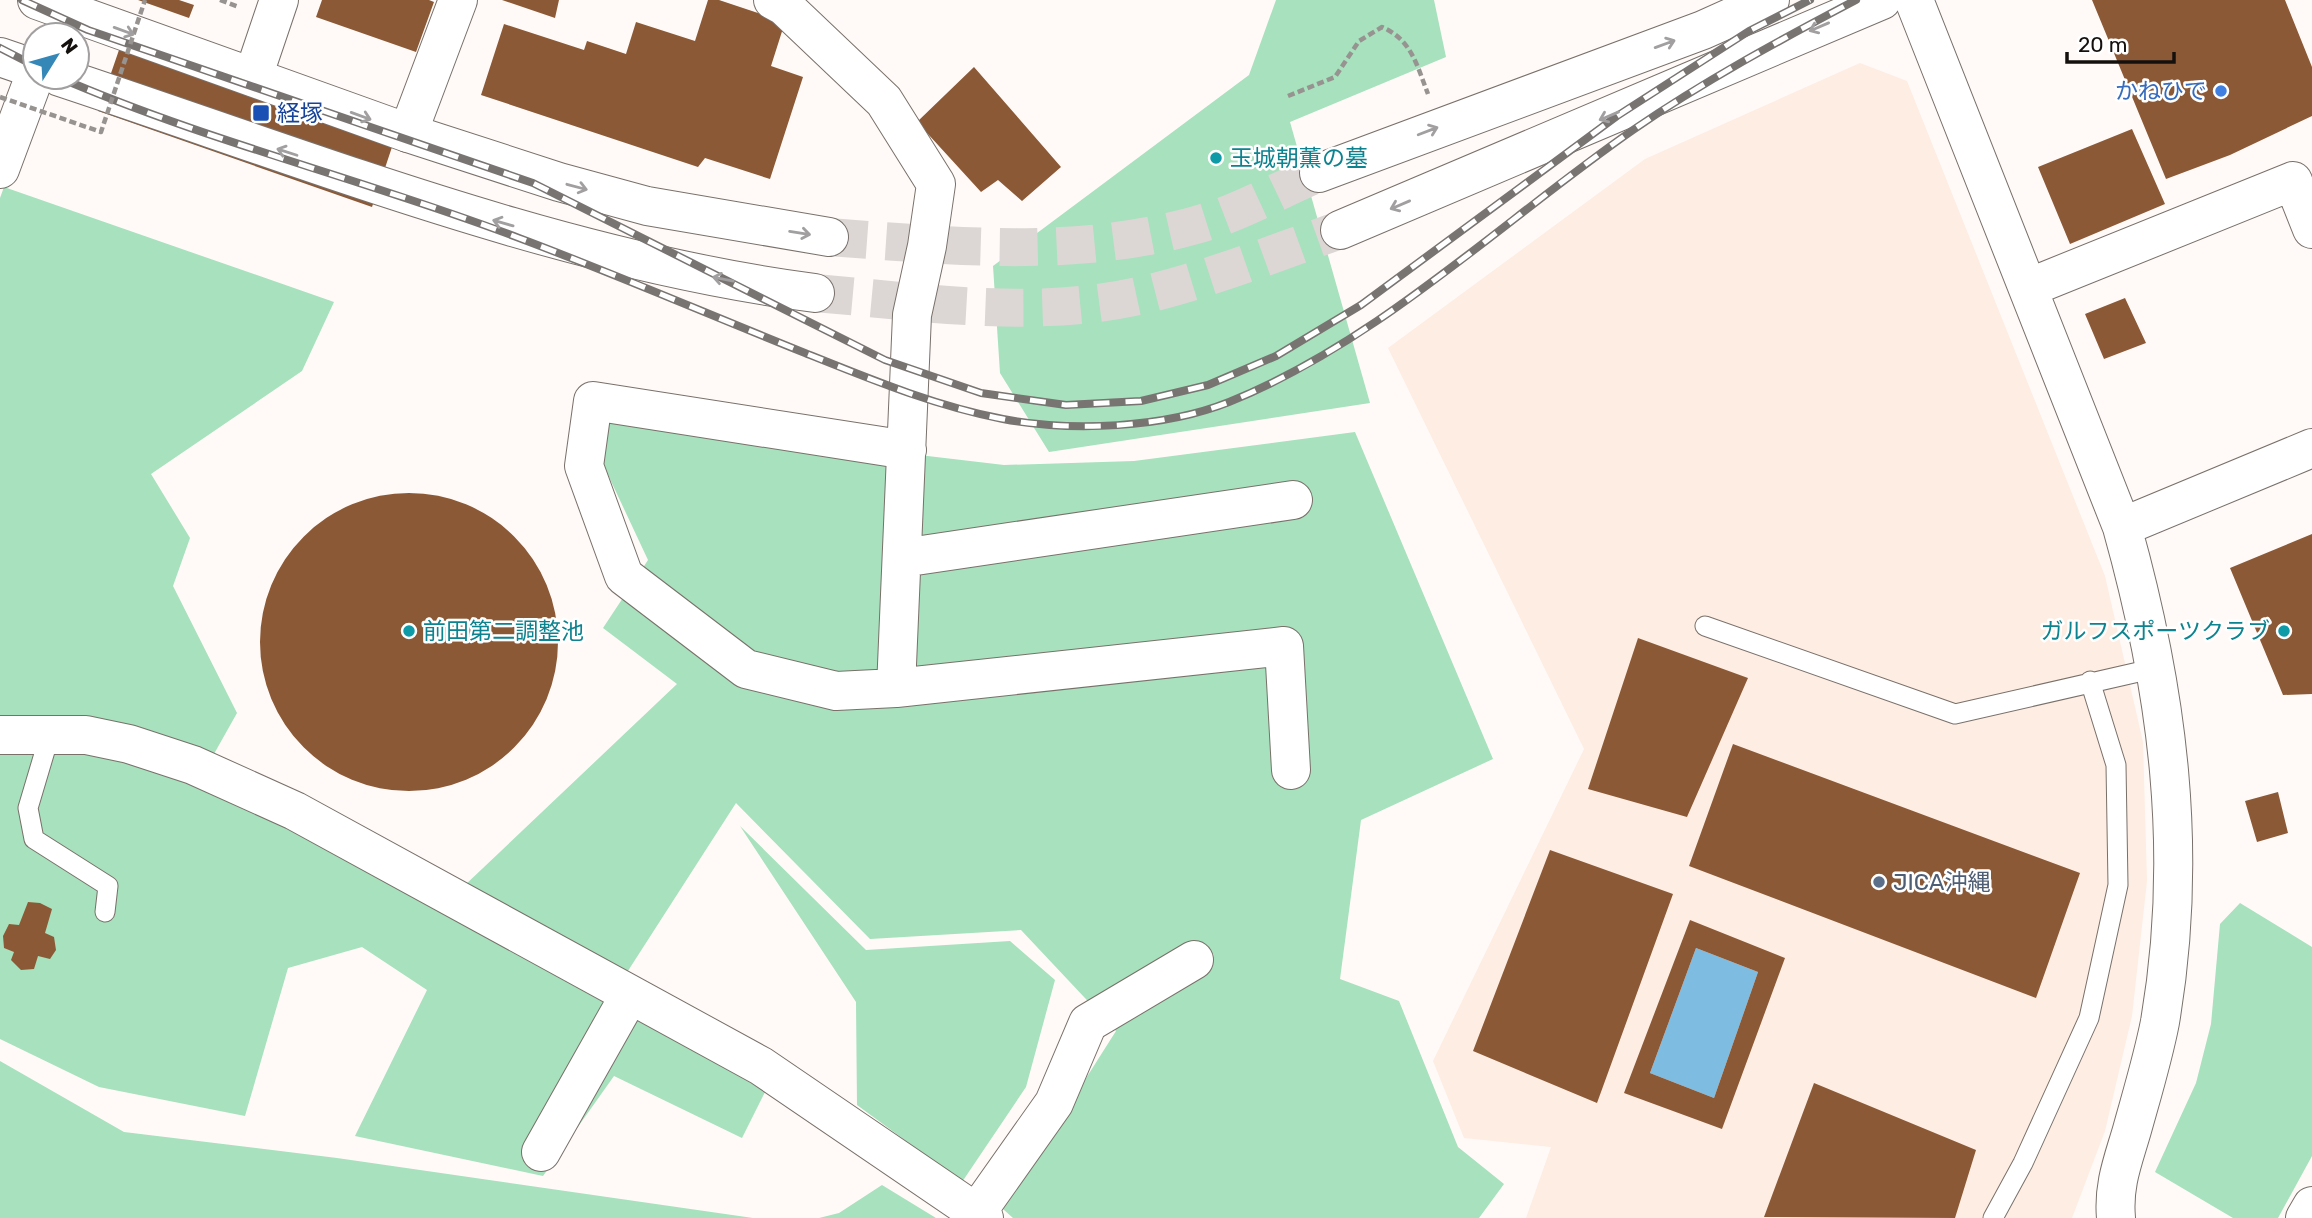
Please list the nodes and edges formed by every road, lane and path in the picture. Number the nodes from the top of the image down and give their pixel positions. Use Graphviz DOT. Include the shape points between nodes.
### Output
graph roads {
  1 [pos="37,0"];
  2 [pos="145,0"];
  3 [pos="220,0"];
  4 [pos="244,0"];
  5 [pos="279,0"];
  6 [pos="458,0"];
  7 [pos="773,0"];
  8 [pos="1770,0"];
  9 [pos="1882,0"];
  10 [pos="1914,0"];
  11 [pos="0,57"];
  12 [pos="21,64"];
  13 [pos="253,77"];
  14 [pos="91,87"];
  15 [pos="29,91"];
  16 [pos="1288,96"];
  17 [pos="0,97"];
  18 [pos="1429,97"];
  19 [pos="408,133"];
  20 [pos="0,169"];
  21 [pos="1319,173"];
  22 [pos="2312,229"];
  23 [pos="1340,230"];
  24 [pos="829,237"];
  25 [pos="2028,288"];
  26 [pos="815,293"];
  27 [pos="2312,448"];
  28 [pos="907,450"];
  29 [pos="1293,500"];
  30 [pos="2122,527"];
  31 [pos="902,558"];
  32 [pos="1705,626"];
  33 [pos="2156,668"];
  34 [pos="2090,681"];
  35 [pos="896,688"];
  36 [pos="50,734"];
  37 [pos="0,735"];
  38 [pos="1291,771"];
  39 [pos="106,912"];
  40 [pos="1195,960"];
  41 [pos="629,996"];
  42 [pos="541,1152"];
  43 [pos="2312,1206"];
  44 [pos="2124,1213"];
  45 [pos="981,1215"];
  46 [pos="1993,1218"];
  47 [pos="2305,1218"];
  1 -- 13 [label="street, one-way"];
  2 -- 17 [label="path, bridge" via="101,132"];
  3 -- 4 [label="path" via="241,7"];
  5 -- 13 [label="street"];
  6 -- 19 [label="street"];
  7 -- 28 [label="street" via="884,101 936,184 912,315"];
  21 -- 8 [label="street, one-way" via="1703,30"];
  9 -- 23 [label="street, one-way"];
  10 -- 25 [label="street"];
  11 -- 12 [label="street"];
  13 -- 19 [label="street, one-way"];
  26 -- 14 [label="street, one-way" via="665,268 569,242"];
  15 -- 20 [label="street"];
  16 -- 18 [label="path" via="1335,77 1359,41 1382,27 1408,45"];
  19 -- 24 [label="street, one-way" via="647,206"];
  22 -- 25 [label="street" via="2293,181"];
  25 -- 30 [label="street"];
  27 -- 30 [label="street"];
  28 -- 31 [label="street"];
  28 -- 35 [label="street" via="593,401 584,466 624,576 746,669 836,691"];
  29 -- 31 [label="street"];
  30 -- 33 [label="street"];
  31 -- 35 [label="street"];
  32 -- 34 [label="lane" via="1955,714"];
  33 -- 34 [label="lane"];
  33 -- 44 [label="street" via="2171,789 2168,957 2160,1022 2116,1177"];
  34 -- 46 [label="lane" via="2116,765 2118,885 2089,1018"];
  35 -- 38 [label="street" via="1284,646"];
  36 -- 37 [label="street"];
  36 -- 39 [label="lane" via="28,808 34,839 108,886"];
  36 -- 41 [label="street" via="86,735 129,744 193,765 269,799"];
  40 -- 45 [label="street" via="1088,1023 1054,1103"];
  41 -- 42 [label="street"];
  41 -- 45 [label="street" via="761,1066"];
  43 -- 47 [label="street"];
}
